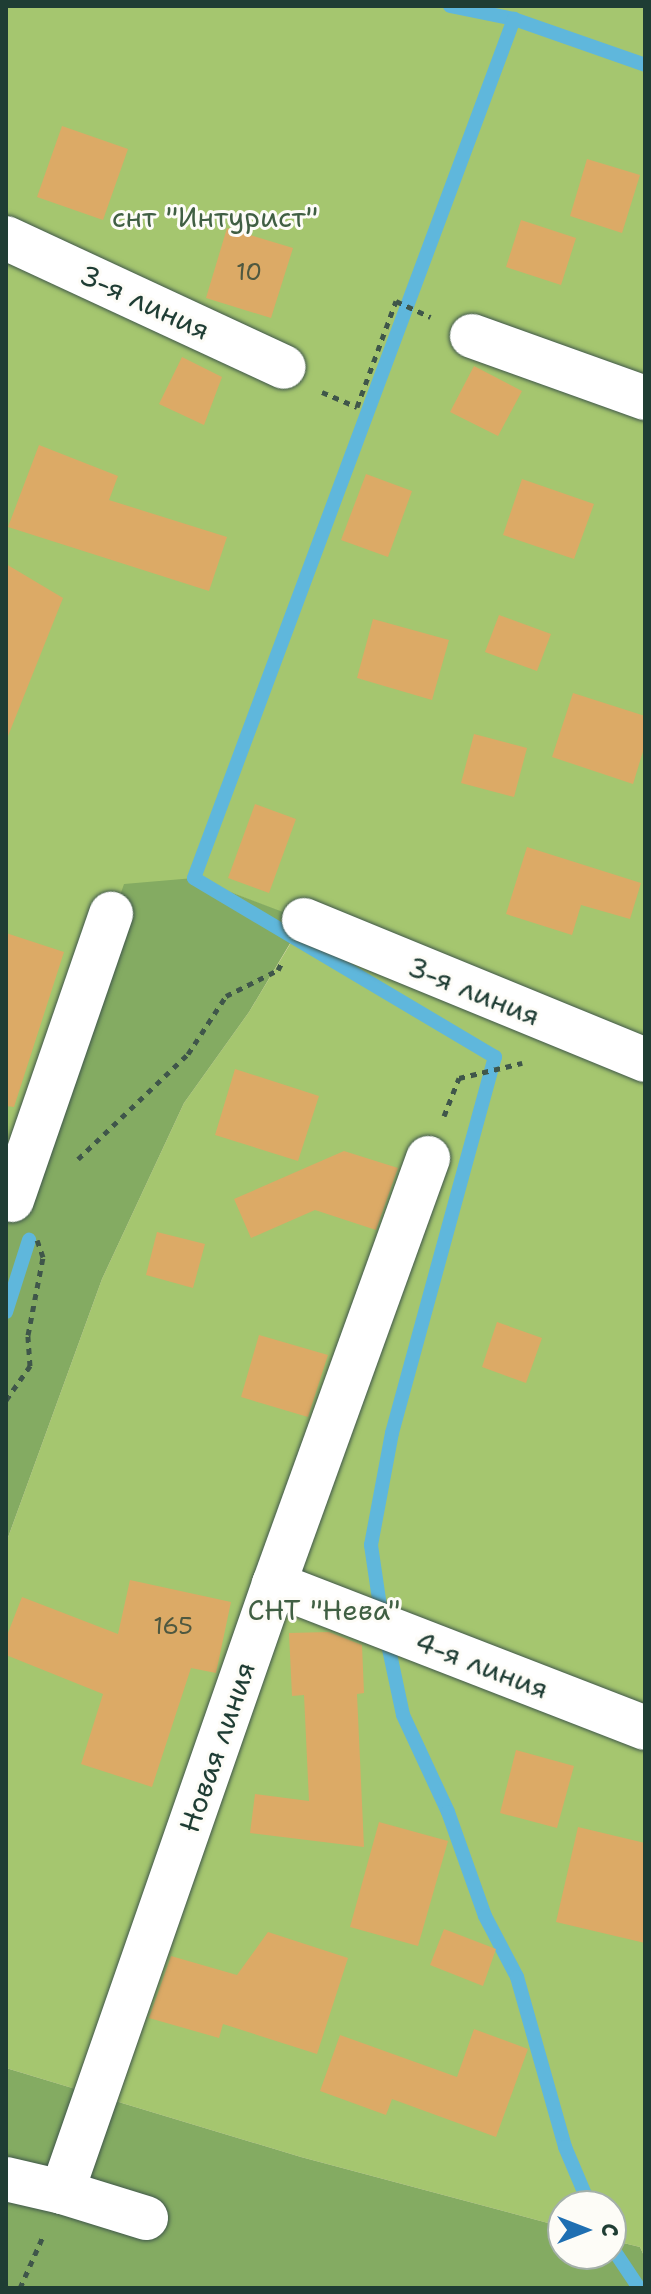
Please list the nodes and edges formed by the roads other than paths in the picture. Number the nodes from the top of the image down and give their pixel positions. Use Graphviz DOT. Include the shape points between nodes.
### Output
graph roads {
  1 [pos="6,238"];
  2 [pos="472,336"];
  3 [pos="284,367"];
  4 [pos="645,398"];
  5 [pos="111,914"];
  6 [pos="304,920"];
  7 [pos="645,1060"];
  8 [pos="428,1158"];
  9 [pos="14,1201"];
  10 [pos="274,1584"];
  11 [pos="645,1728"];
  12 [pos="6,2179"];
  13 [pos="62,2192"];
  14 [pos="146,2218"];
  1 -- 3 [label="street, 3-я линия"];
  2 -- 4 [label="street"];
  5 -- 9 [label="street"];
  6 -- 7 [label="street, 3-я линия"];
  8 -- 10 [label="street, Новая линия"];
  10 -- 11 [label="street, 4-я линия"];
  10 -- 13 [label="street, Новая линия"];
  12 -- 13 [label="street"];
  13 -- 14 [label="street"];
}
